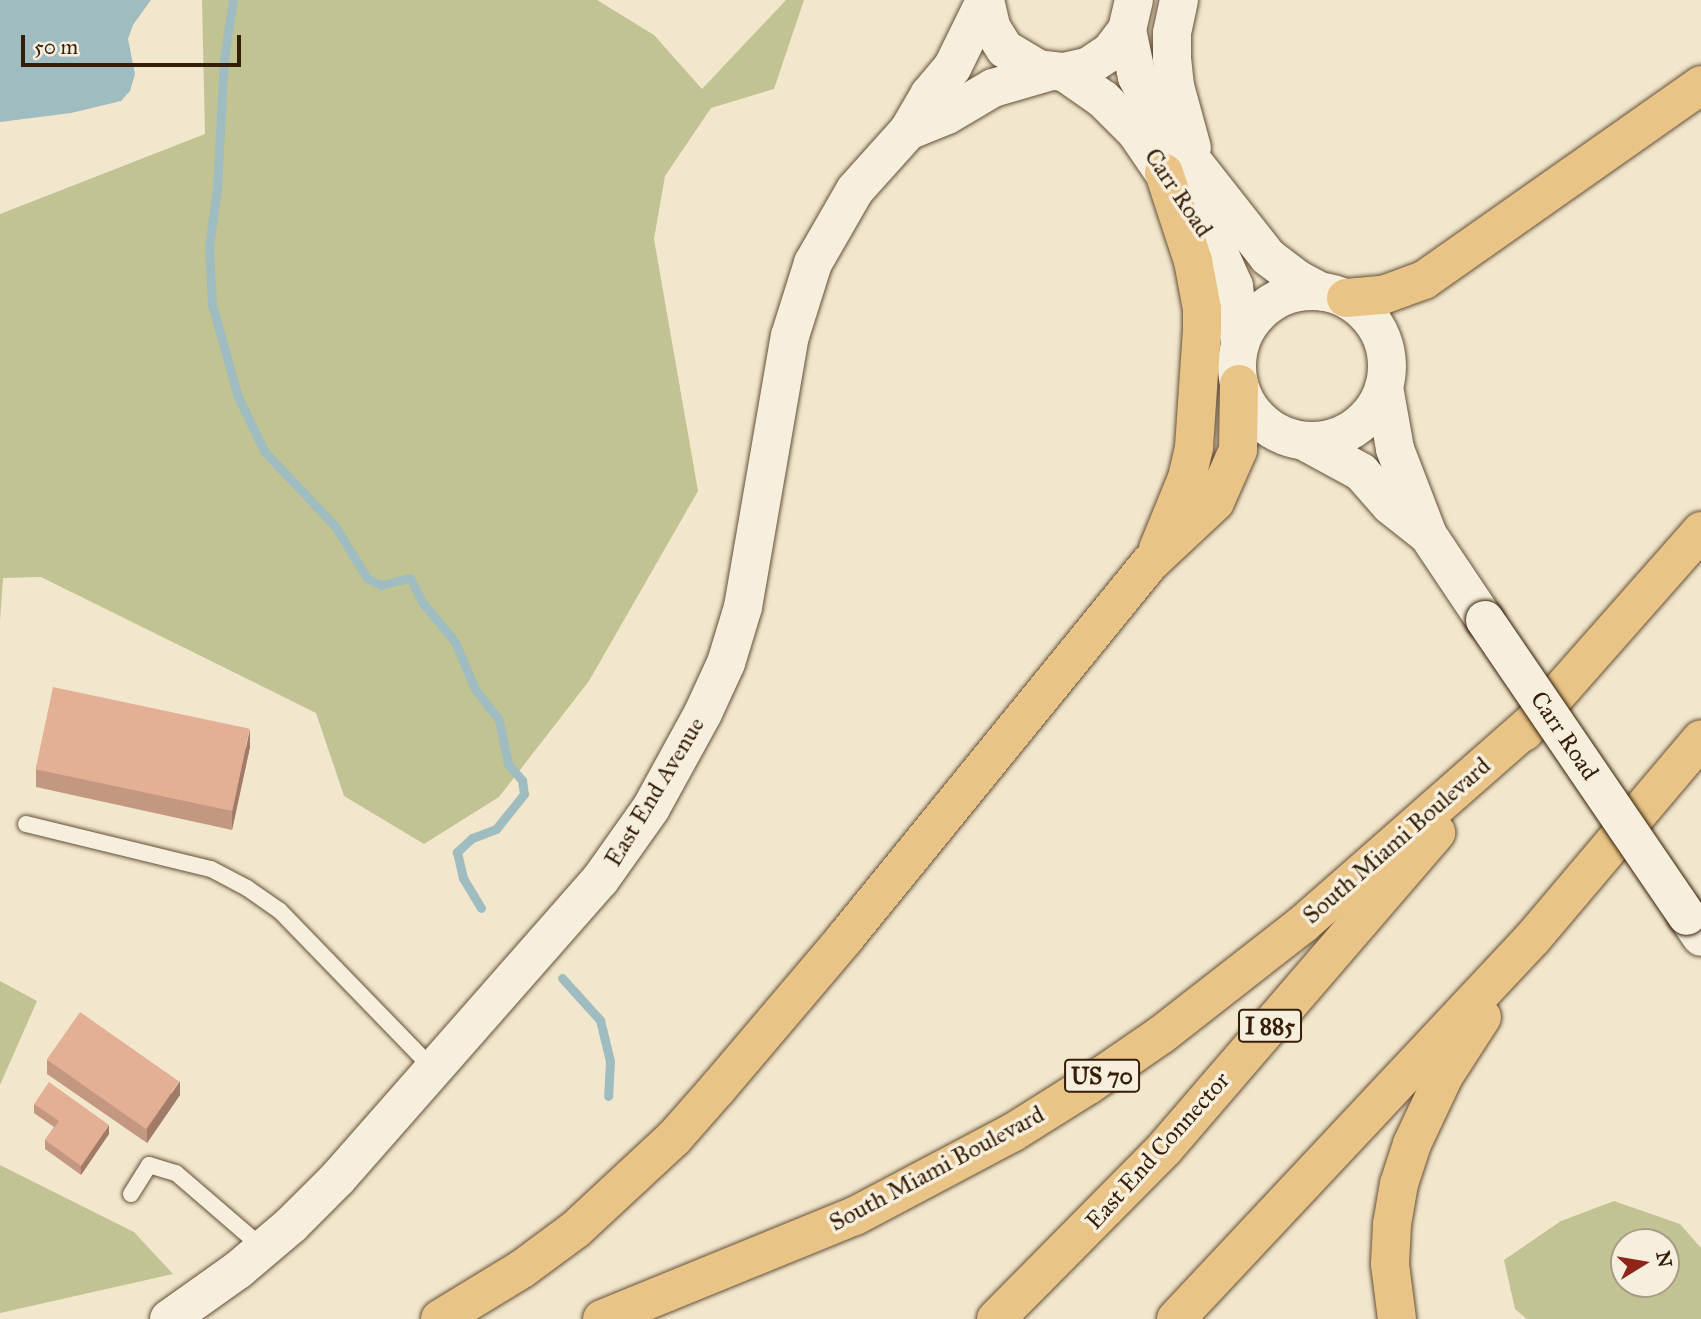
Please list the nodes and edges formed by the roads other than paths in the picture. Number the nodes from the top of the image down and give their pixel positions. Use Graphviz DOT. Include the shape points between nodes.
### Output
graph roads {
  1 [pos="1179,0"];
  2 [pos="985,1"];
  3 [pos="1133,9"];
  4 [pos="1058,72"];
  5 [pos="1701,85"];
  6 [pos="908,131"];
  7 [pos="1180,168"];
  8 [pos="1333,295"];
  9 [pos="1240,345"];
  10 [pos="1239,384"];
  11 [pos="1384,387"];
  12 [pos="1304,441"];
  13 [pos="1701,531"];
  14 [pos="1427,536"];
  15 [pos="1150,564"];
  16 [pos="1532,723"];
  17 [pos="1701,739"];
  18 [pos="26,824"];
  19 [pos="1694,927"];
  20 [pos="1533,937"];
  21 [pos="433,1069"];
  22 [pos="131,1194"];
  23 [pos="263,1248"];
  24 [pos="169,1319"];
  25 [pos="440,1319"];
  26 [pos="602,1319"];
  27 [pos="996,1319"];
  28 [pos="1176,1319"];
  29 [pos="1397,1319"];
  1 -- 7 [label="street" via="1172,33"];
  2 -- 4 [label="street, Carr Road" via="990,27 1005,48 1026,64"];
  2 -- 6 [label="street, East End Avenue" via="952,68"];
  3 -- 4 [label="street, East End Avenue" via="1101,59"];
  3 -- 7 [label="street, Carr Road" via="1143,93"];
  4 -- 6 [label="street, East End Avenue" via="993,88"];
  4 -- 7 [label="street, Carr Road" via="1120,113"];
  5 -- 8 [label="highway" via="1424,280 1383,295"];
  6 -- 21 [label="street, East End Avenue" via="855,190 832,225 800,299 743,607 726,663 703,713 651,808 600,880"];
  7 -- 8 [label="street, Carr Road" via="1268,257 1297,279"];
  7 -- 9 [label="street, Carr Road" via="1228,270 1238,302"];
  7 -- 15 [label="highway" via="1202,309 1194,447 1169,525"];
  8 -- 9 [label="street" via="1294,293 1271,303 1252,321"];
  8 -- 11 [label="street" via="1367,314 1381,336 1387,361"];
  9 -- 10 [label="street"];
  10 -- 12 [label="street" via="1258,418 1279,433"];
  10 -- 15 [label="highway" via="1238,450 1224,485 1203,516"];
  11 -- 12 [label="street" via="1373,411 1354,429 1330,439"];
  11 -- 14 [label="street, Carr Road" via="1395,449"];
  12 -- 14 [label="street, Carr Road" via="1361,472 1390,505"];
  13 -- 16 [label="highway, I 885"];
  14 -- 19 [label="street, Carr Road, bridge"];
  15 -- 25 [label="highway" via="845,938 674,1138 576,1228 522,1269"];
  16 -- 26 [label="highway, South Miami Boulevard / US 70" via="1292,933 1087,1086 1012,1133 855,1216"];
  16 -- 27 [label="highway, East End Connector / I 885" via="1165,1147"];
  17 -- 20 [label="highway"];
  18 -- 21 [label="lane" via="211,869 247,888 280,911"];
  20 -- 28 [label="highway"];
  20 -- 29 [label="highway" via="1444,1076 1412,1143 1392,1224 1390,1264"];
  21 -- 23 [label="street, East End Avenue" via="338,1178"];
  22 -- 23 [label="lane" via="149,1165 176,1172"];
  23 -- 24 [label="street, East End Avenue"];
}
